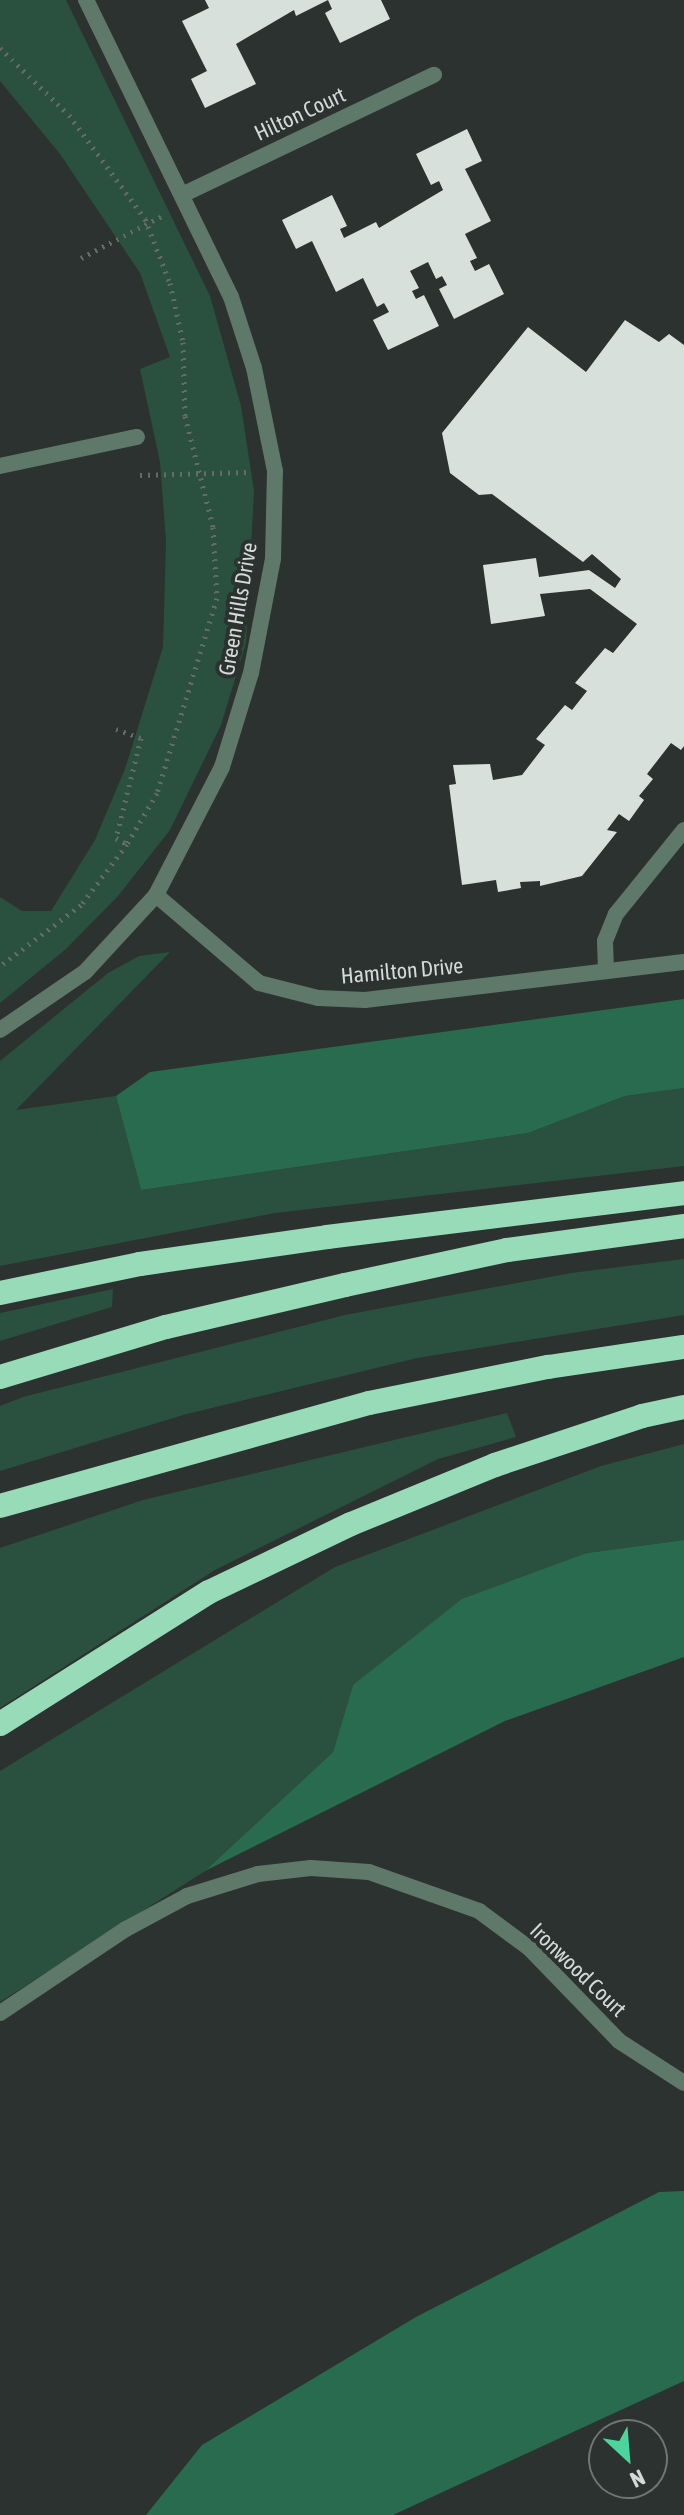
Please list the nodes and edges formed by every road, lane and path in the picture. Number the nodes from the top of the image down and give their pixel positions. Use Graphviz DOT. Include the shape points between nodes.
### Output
graph roads {
  1 [pos="86,0"];
  2 [pos="0,48"];
  3 [pos="434,75"];
  4 [pos="186,198"];
  5 [pos="147,224"];
  6 [pos="81,258"];
  7 [pos="137,437"];
  8 [pos="0,466"];
  9 [pos="250,472"];
  10 [pos="201,474"];
  11 [pos="140,475"];
  12 [pos="116,729"];
  13 [pos="684,830"];
  14 [pos="127,844"];
  15 [pos="156,895"];
  16 [pos="684,962"];
  17 [pos="0,966"];
  18 [pos="606,971"];
  19 [pos="0,1030"];
  20 [pos="684,1193"];
  21 [pos="684,1226"];
  22 [pos="0,1293"];
  23 [pos="684,1347"];
  24 [pos="0,1377"];
  25 [pos="684,1407"];
  26 [pos="0,1506"];
  27 [pos="0,1724"];
  28 [pos="0,2013"];
  29 [pos="684,2083"];
  1 -- 4 [label="street, Green Hills Drive"];
  2 -- 5 [label="path" via="69,115"];
  3 -- 4 [label="street, Hilton Court"];
  4 -- 5 [label="path"];
  4 -- 15 [label="street, Green Hills Drive" via="231,297 254,368 275,471 273,559 251,673 222,767"];
  5 -- 6 [label="path"];
  5 -- 10 [label="path" via="170,283 183,342 185,416"];
  7 -- 8 [label="street"];
  9 -- 10 [label="path"];
  10 -- 11 [label="path"];
  10 -- 14 [label="path" via="213,527 217,598 157,793"];
  12 -- 14 [label="path" via="141,738 116,838"];
  13 -- 18 [label="street" via="616,914 605,941"];
  14 -- 17 [label="path" via="81,905"];
  15 -- 18 [label="street, Hamilton Drive" via="259,983 318,998 365,1000"];
  15 -- 19 [label="street, Green Hills Drive" via="85,972"];
  16 -- 18 [label="street, Hamilton Drive"];
  20 -- 22 [label="highway" via="140,1264"];
  21 -- 24 [label="highway" via="507,1250 345,1285 166,1327"];
  23 -- 26 [label="highway" via="548,1367 369,1403"];
  25 -- 27 [label="highway" via="495,1465 351,1524 209,1592"];
  28 -- 29 [label="street, Ironwood Court" via="126,1929 187,1896 258,1874 311,1868 369,1872 479,1911 529,1948 619,2041"];
}
